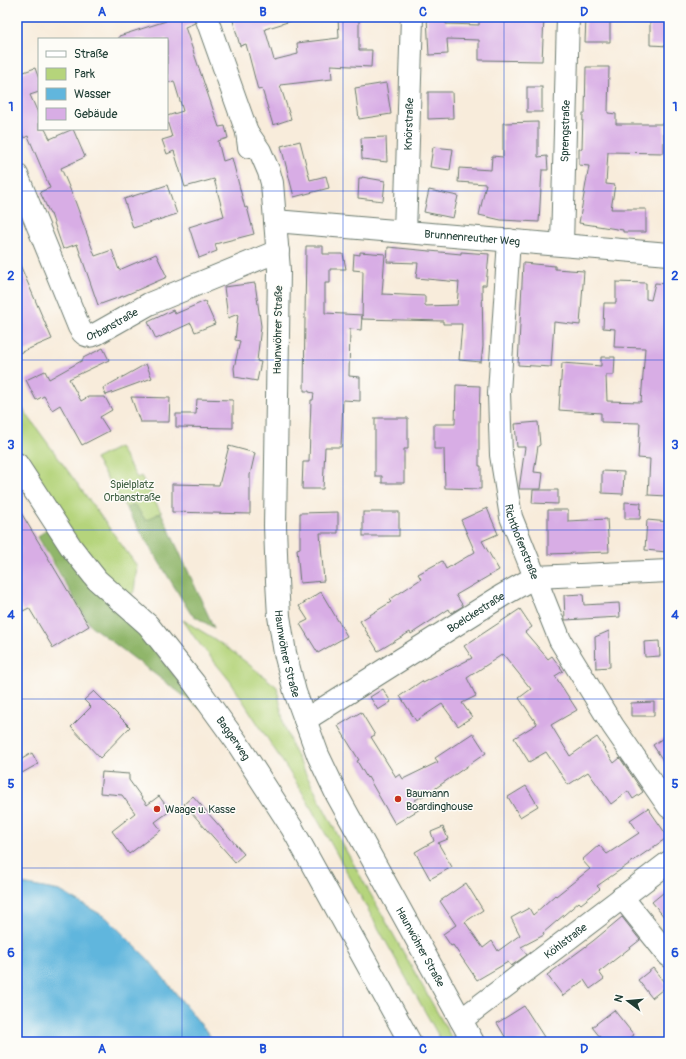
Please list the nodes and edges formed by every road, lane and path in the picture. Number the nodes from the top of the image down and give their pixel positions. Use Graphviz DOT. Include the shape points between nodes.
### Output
graph roads {
  1 [pos="206,17"];
  2 [pos="412,17"];
  3 [pos="568,17"];
  4 [pos="17,175"];
  5 [pos="275,221"];
  6 [pos="405,232"];
  7 [pos="509,240"];
  8 [pos="562,244"];
  9 [pos="278,251"];
  10 [pos="669,254"];
  11 [pos="17,464"];
  12 [pos="669,571"];
  13 [pos="535,578"];
  14 [pos="305,720"];
  15 [pos="669,807"];
  16 [pos="669,862"];
  17 [pos="622,897"];
  18 [pos="669,956"];
  19 [pos="461,1020"];
  20 [pos="410,1042"];
  21 [pos="473,1042"];
  1 -- 5 [label="street, Haunwöhrer Straße" via="247,132 260,151 269,172"];
  2 -- 6 [label="street, Knörstraße"];
  3 -- 8 [label="street, Sprengstraße"];
  4 -- 9 [label="street, Orbanstraße" via="79,327 88,336 149,304"];
  5 -- 6 [label="street, Brunnenreuther Weg"];
  5 -- 9 [label="street, Haunwöhrer Straße"];
  6 -- 7 [label="street, Brunnenreuther Weg"];
  7 -- 8 [label="street, Brunnenreuther Weg"];
  7 -- 13 [label="street, Richthofenstraße" via="499,393 501,455 511,517"];
  8 -- 10 [label="street, Brunnenreuther Weg"];
  9 -- 14 [label="street, Haunwöhrer Straße" via="275,526 279,616 285,653"];
  11 -- 20 [label="street, Baggerweg" via="71,547 97,580 148,626 236,741 292,828"];
  12 -- 13 [label="street, Boelckestraße"];
  13 -- 14 [label="street, Boelckestraße" via="503,595"];
  13 -- 15 [label="street, Richthofenstraße" via="560,640 610,722"];
  14 -- 19 [label="street, Haunwöhrer Straße" via="336,795"];
  16 -- 17 [label="street, Köhlstraße"];
  17 -- 18 [label="street"];
  17 -- 19 [label="street, Köhlstraße"];
  19 -- 21 [label="street, Haunwöhrer Straße"];
}
